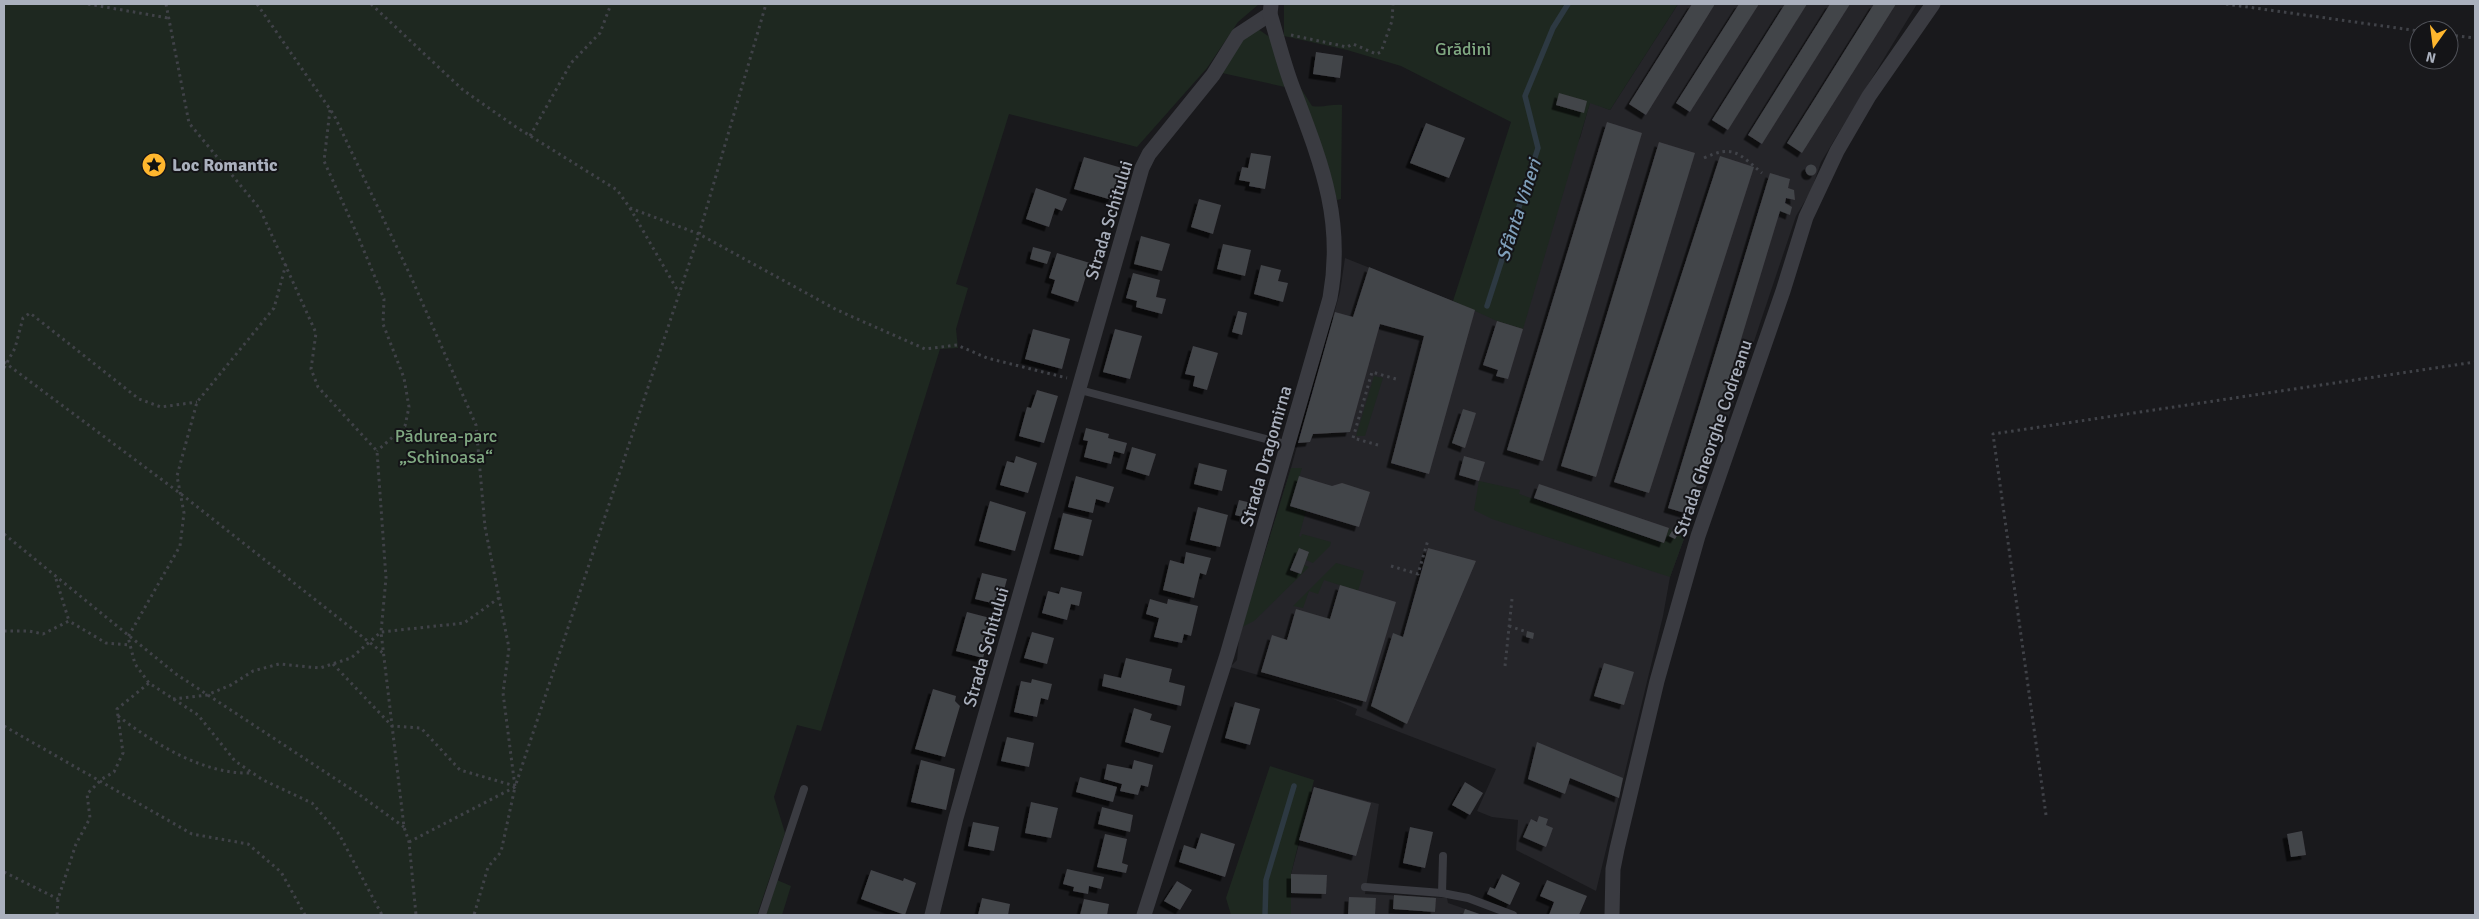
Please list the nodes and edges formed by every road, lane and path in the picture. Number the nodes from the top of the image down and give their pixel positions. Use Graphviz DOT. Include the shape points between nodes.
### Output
graph roads {
  1 [pos="88,4"];
  2 [pos="166,4"];
  3 [pos="257,4"];
  4 [pos="371,4"];
  5 [pos="611,4"];
  6 [pos="766,4"];
  7 [pos="1392,4"];
  8 [pos="1933,4"];
  9 [pos="2226,4"];
  10 [pos="1270,9"];
  11 [pos="168,18"];
  12 [pos="2409,30"];
  13 [pos="1275,31"];
  14 [pos="2459,36"];
  15 [pos="2475,38"];
  16 [pos="330,109"];
  17 [pos="530,136"];
  18 [pos="1704,158"];
  19 [pos="1762,173"];
  20 [pos="630,208"];
  21 [pos="699,234"];
  22 [pos="286,263"];
  23 [pos="679,294"];
  24 [pos="2475,362"];
  25 [pos="5,363"];
  26 [pos="4,368"];
  27 [pos="1396,379"];
  28 [pos="1081,386"];
  29 [pos="197,402"];
  30 [pos="1289,445"];
  31 [pos="1378,445"];
  32 [pos="377,451"];
  33 [pos="181,494"];
  34 [pos="4,534"];
  35 [pos="1428,540"];
  36 [pos="1391,566"];
  37 [pos="56,578"];
  38 [pos="499,598"];
  39 [pos="1512,599"];
  40 [pos="69,621"];
  41 [pos="1509,626"];
  42 [pos="4,631"];
  43 [pos="381,632"];
  44 [pos="1527,632"];
  45 [pos="128,637"];
  46 [pos="369,642"];
  47 [pos="130,645"];
  48 [pos="383,653"];
  49 [pos="332,664"];
  50 [pos="1505,666"];
  51 [pos="149,683"];
  52 [pos="207,695"];
  53 [pos="173,699"];
  54 [pos="118,715"];
  55 [pos="4,726"];
  56 [pos="392,726"];
  57 [pos="253,773"];
  58 [pos="99,782"];
  59 [pos="515,787"];
  60 [pos="804,789"];
  61 [pos="2046,815"];
  62 [pos="404,827"];
  63 [pos="409,842"];
  64 [pos="1443,856"];
  65 [pos="4,872"];
  66 [pos="1365,887"];
  67 [pos="1442,893"];
  68 [pos="58,899"];
  69 [pos="57,915"];
  70 [pos="305,915"];
  71 [pos="382,915"];
  72 [pos="416,915"];
  73 [pos="474,915"];
  74 [pos="762,915"];
  75 [pos="932,915"];
  76 [pos="1144,915"];
  77 [pos="1513,915"];
  78 [pos="1612,915"];
  1 -- 11 [label="path"];
  2 -- 11 [label="path"];
  3 -- 16 [label="path"];
  4 -- 17 [label="path" via="463,90"];
  5 -- 17 [label="path" via="600,34 571,63"];
  6 -- 21 [label="path"];
  7 -- 13 [label="path" via="1392,21 1381,52 1376,54 1353,44 1346,48"];
  8 -- 78 [label="street, Strada Gheorghe Codreanu" via="1869,96 1837,151 1806,217 1698,536 1659,671 1613,869"];
  9 -- 12 [label="path"];
  10 -- 13 [label="street, Strada Dragomirna"];
  10 -- 28 [label="street, Strada Schitului" via="1238,35 1213,75 1149,154 1142,168"];
  11 -- 22 [label="path" via="189,123 260,209"];
  13 -- 30 [label="street, Strada Dragomirna" via="1290,81 1318,150 1334,222 1335,248 1330,298"];
  14 -- 15 [label="path"];
  16 -- 32 [label="path" via="324,162 384,299 383,324 404,378 409,406 405,426"];
  16 -- 38 [label="path" via="411,277 476,425 485,527"];
  17 -- 20 [label="path" via="617,190"];
  18 -- 19 [label="path" via="1722,150 1735,152"];
  20 -- 21 [label="path"];
  20 -- 23 [label="path"];
  21 -- 23 [label="path"];
  21 -- 28 [label="path" via="837,310 925,349 957,345 987,358"];
  22 -- 29 [label="path" via="274,308"];
  22 -- 32 [label="path" via="316,333 312,369 318,387"];
  23 -- 59 [label="path"];
  24 -- 61 [label="path" via="1993,434"];
  25 -- 26 [label="path"];
  25 -- 29 [label="path" via="15,348 23,318 30,313 139,399 161,407"];
  25 -- 33 [label="path"];
  27 -- 31 [label="path" via="1372,372 1353,438"];
  28 -- 30 [label="lane"];
  28 -- 75 [label="street, Strada Schitului" via="956,818"];
  29 -- 33 [label="path" via="177,476"];
  30 -- 76 [label="street, Strada Dragomirna" via="1227,655"];
  32 -- 43 [label="path" via="386,578"];
  33 -- 45 [label="path" via="184,514 180,546"];
  33 -- 46 [label="path"];
  34 -- 37 [label="path"];
  35 -- 36 [label="path" via="1418,574"];
  37 -- 40 [label="path"];
  37 -- 45 [label="path"];
  38 -- 43 [label="path" via="464,623"];
  38 -- 59 [label="path" via="509,648 503,693"];
  39 -- 41 [label="path"];
  40 -- 42 [label="path" via="43,634"];
  40 -- 47 [label="path" via="106,642"];
  41 -- 44 [label="path"];
  41 -- 50 [label="path"];
  43 -- 46 [label="path"];
  43 -- 48 [label="path"];
  45 -- 47 [label="path"];
  45 -- 52 [label="path"];
  46 -- 48 [label="path"];
  46 -- 49 [label="path" via="351,658"];
  47 -- 51 [label="path" via="135,664"];
  48 -- 56 [label="path"];
  49 -- 52 [label="path" via="320,668 278,664 253,671"];
  49 -- 56 [label="path"];
  51 -- 53 [label="path"];
  51 -- 54 [label="path" via="117,709"];
  52 -- 53 [label="path"];
  52 -- 62 [label="path"];
  53 -- 57 [label="path" via="198,715 235,761"];
  54 -- 57 [label="path" via="174,752 232,774"];
  54 -- 58 [label="path" via="123,753 114,772"];
  55 -- 58 [label="path"];
  56 -- 59 [label="path" via="421,728 460,770"];
  56 -- 62 [label="path"];
  57 -- 71 [label="path" via="312,803 339,834"];
  58 -- 68 [label="path" via="87,794 90,818 76,844"];
  58 -- 70 [label="path" via="192,834 248,844 281,872"];
  59 -- 63 [label="path"];
  59 -- 73 [label="path" via="501,852 488,867"];
  60 -- 74 [label="lane"];
  62 -- 63 [label="path"];
  63 -- 72 [label="path"];
  64 -- 67 [label="lane"];
  65 -- 68 [label="path"];
  66 -- 67 [label="lane"];
  67 -- 77 [label="lane" via="1468,898"];
  68 -- 69 [label="path"];
}
